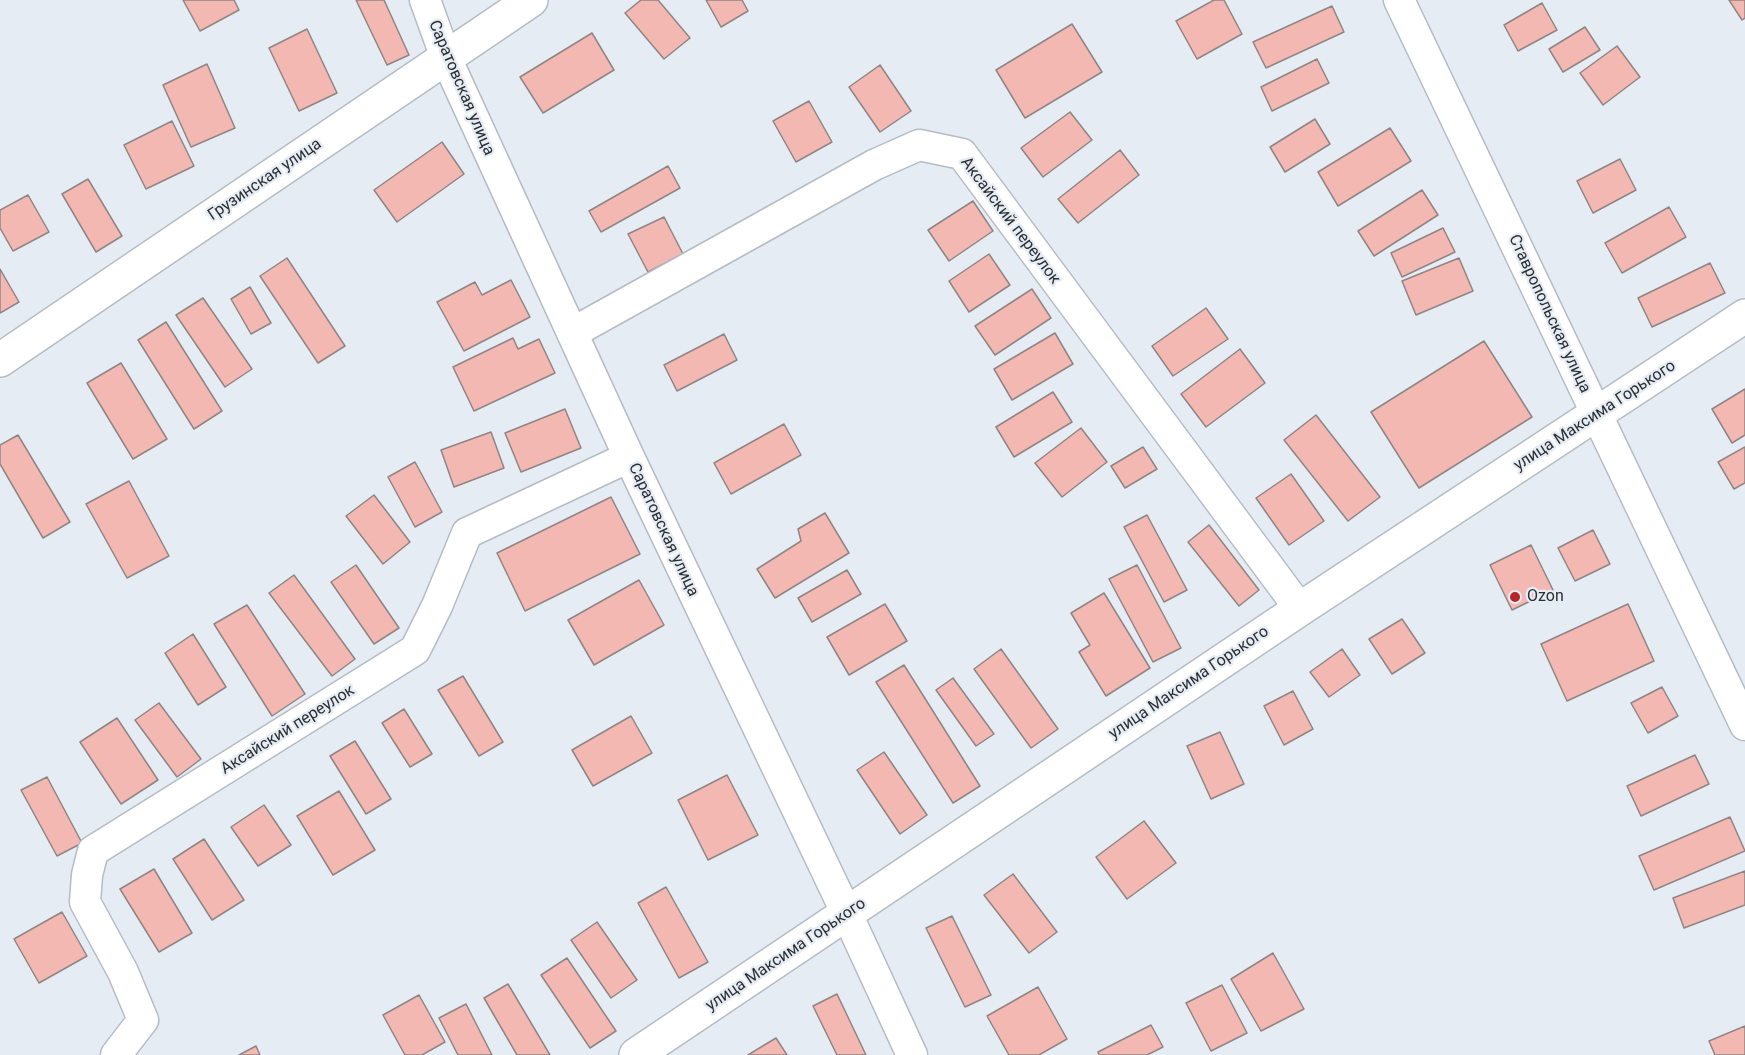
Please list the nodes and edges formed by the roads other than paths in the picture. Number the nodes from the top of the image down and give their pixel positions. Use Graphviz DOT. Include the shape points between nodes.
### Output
graph roads {
  1 [pos="425,0"];
  2 [pos="531,0"];
  3 [pos="1399,0"];
  4 [pos="446,58"];
  5 [pos="1745,316"];
  6 [pos="572,333"];
  7 [pos="0,360"];
  8 [pos="1597,415"];
  9 [pos="629,457"];
  10 [pos="1300,609"];
  11 [pos="1745,725"];
  12 [pos="846,914"];
  13 [pos="116,1055"];
  14 [pos="636,1055"];
  15 [pos="912,1055"];
  1 -- 4 [label="street, Саратовская улица"];
  2 -- 4 [label="main road, Грузинская улица"];
  3 -- 8 [label="street, Ставропольская улица"];
  4 -- 6 [label="street, Саратовская улица"];
  4 -- 7 [label="main road, Грузинская улица"];
  5 -- 8 [label="main road, улица Максима Горького"];
  6 -- 9 [label="street, Саратовская улица"];
  6 -- 10 [label="street, Аксайский переулок" via="874,165 919,145 962,154"];
  8 -- 10 [label="main road, улица Максима Горького"];
  8 -- 11 [label="street, Ставропольская улица"];
  9 -- 12 [label="street, Саратовская улица"];
  9 -- 13 [label="street, Аксайский переулок" via="467,533 415,650 93,851 85,902 123,972 143,1020"];
  10 -- 12 [label="main road, улица Максима Горького"];
  12 -- 14 [label="main road, улица Максима Горького"];
  12 -- 15 [label="street, Саратовская улица"];
}
